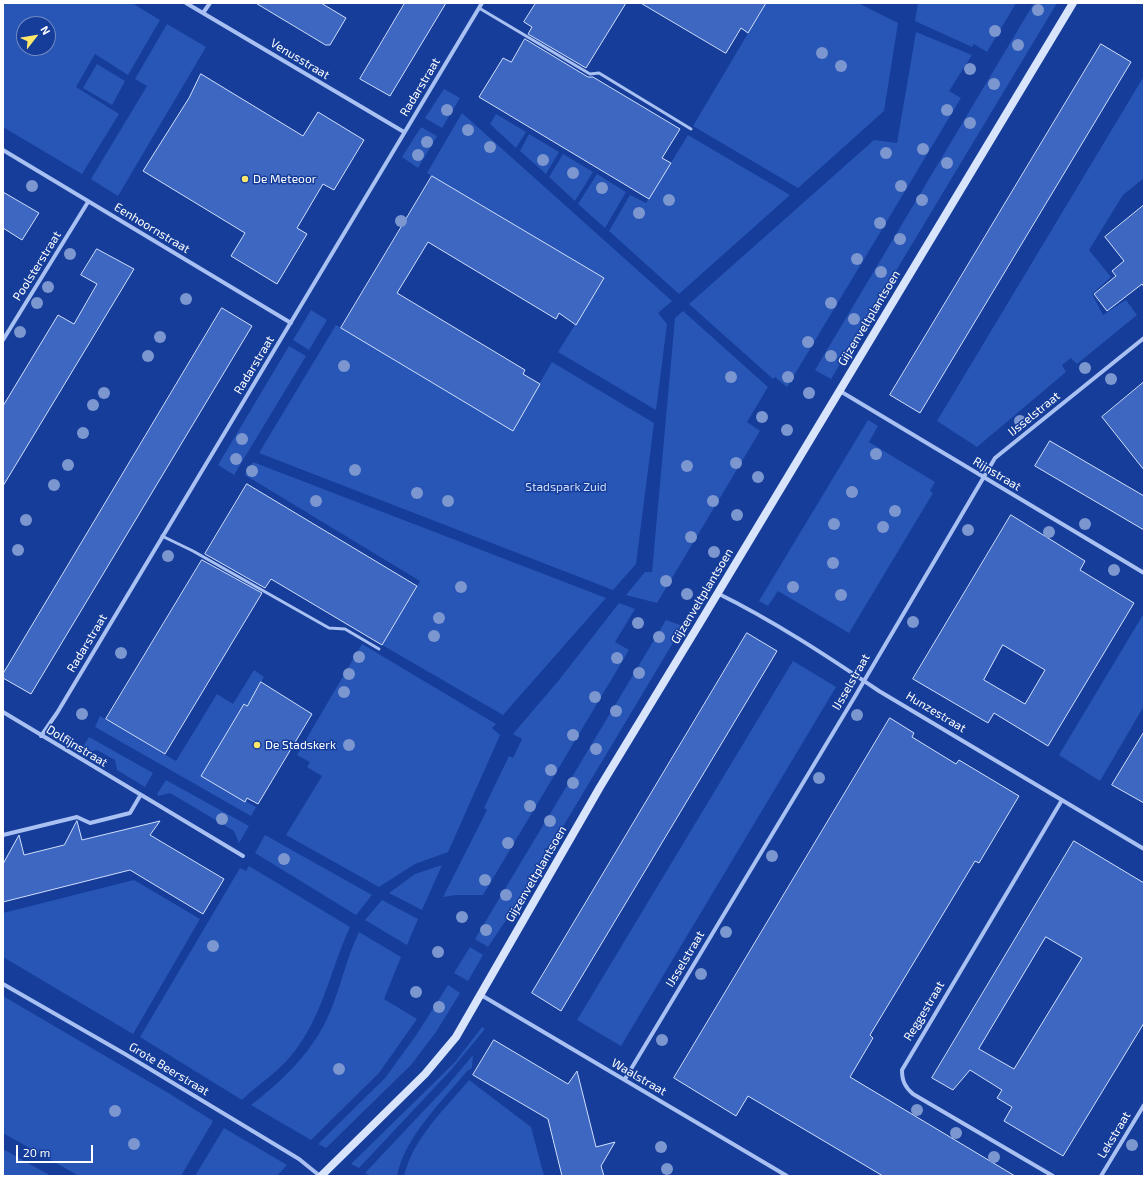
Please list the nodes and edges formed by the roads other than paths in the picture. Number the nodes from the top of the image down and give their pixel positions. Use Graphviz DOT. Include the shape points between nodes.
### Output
graph roads {
  1 [pos="186,3"];
  2 [pos="210,3"];
  3 [pos="482,3"];
  4 [pos="1073,3"];
  5 [pos="479,8"];
  6 [pos="204,14"];
  7 [pos="691,129"];
  8 [pos="404,132"];
  9 [pos="3,150"];
  10 [pos="88,202"];
  11 [pos="291,323"];
  12 [pos="1144,338"];
  13 [pos="3,340"];
  14 [pos="840,390"];
  15 [pos="984,478"];
  16 [pos="162,536"];
  17 [pos="1144,573"];
  18 [pos="717,593"];
  19 [pos="379,649"];
  20 [pos="863,680"];
  21 [pos="3,712"];
  22 [pos="41,736"];
  23 [pos="140,796"];
  24 [pos="1062,800"];
  25 [pos="3,835"];
  26 [pos="1144,849"];
  27 [pos="243,856"];
  28 [pos="3,984"];
  29 [pos="481,995"];
  30 [pos="624,1079"];
  31 [pos="1144,1105"];
  32 [pos="321,1176"];
  33 [pos="787,1176"];
  34 [pos="1054,1176"];
  35 [pos="1101,1176"];
  1 -- 6 [label="street, Venusstraat"];
  2 -- 6 [label="street"];
  3 -- 5 [label="street, Radarstraat"];
  4 -- 14 [label="street, Gijzenveltplantsoen"];
  5 -- 7 [label="lane" via="590,74 599,73"];
  5 -- 8 [label="street, Radarstraat"];
  6 -- 8 [label="street, Venusstraat"];
  8 -- 11 [label="street, Radarstraat"];
  9 -- 10 [label="street, Eenhoornstraat"];
  10 -- 11 [label="street, Eenhoornstraat"];
  10 -- 13 [label="street, Poolsterstraat"];
  11 -- 16 [label="street, Radarstraat"];
  12 -- 15 [label="street, IJsselstraat" via="995,458"];
  14 -- 15 [label="street, Rijnstraat"];
  14 -- 18 [label="street, Gijzenveltplantsoen"];
  15 -- 17 [label="street, Rijnstraat"];
  15 -- 20 [label="street, IJsselstraat"];
  16 -- 19 [label="lane" via="329,628 345,629"];
  16 -- 22 [label="street, Radarstraat"];
  18 -- 20 [label="street, Hunzestraat" via="743,606"];
  18 -- 29 [label="street, Gijzenveltplantsoen" via="600,787"];
  20 -- 24 [label="street, Hunzestraat"];
  20 -- 30 [label="street, IJsselstraat"];
  21 -- 22 [label="street, Dolfijnstraat"];
  22 -- 23 [label="street, Dolfijnstraat"];
  23 -- 25 [label="street" via="130,813 90,823 77,817"];
  23 -- 27 [label="street, Dolfijnstraat"];
  24 -- 26 [label="street, Hunzestraat"];
  24 -- 34 [label="street, Reggestraat" via="902,1070 906,1088 913,1094"];
  28 -- 32 [label="street, Grote Beerstraat" via="299,1159"];
  29 -- 30 [label="street, Waalstraat"];
  29 -- 32 [label="street, Gijzenveltplantsoen" via="456,1037 425,1074"];
  30 -- 33 [label="street, Waalstraat"];
  31 -- 35 [label="street, Lekstraat"];
}
